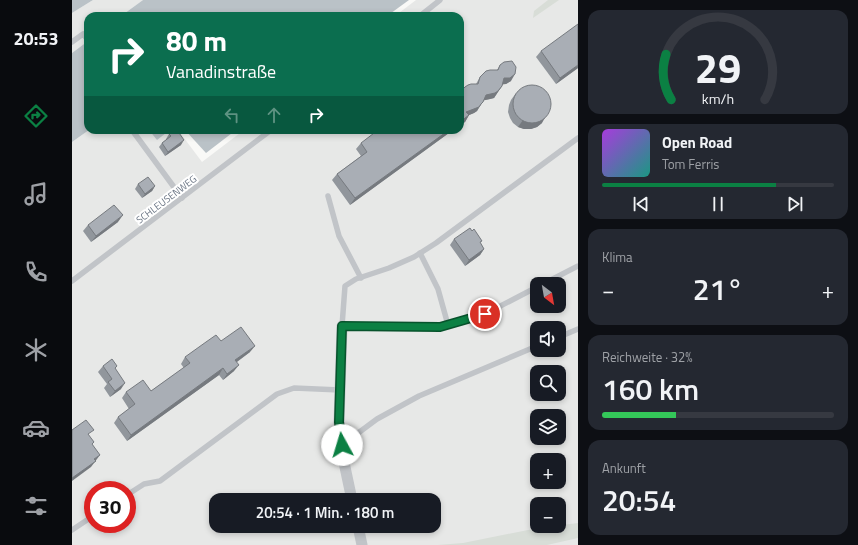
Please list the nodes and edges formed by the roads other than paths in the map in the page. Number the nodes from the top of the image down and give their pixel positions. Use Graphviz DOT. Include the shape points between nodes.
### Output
graph roads {
  1 [pos="440,0"];
  2 [pos="425,12"];
  3 [pos="84,35"];
  4 [pos="72,42"];
  5 [pos="135,134"];
  6 [pos="266,134"];
  7 [pos="578,138"];
  8 [pos="328,196"];
  9 [pos="182,198"];
  10 [pos="420,254"];
  11 [pos="578,266"];
  12 [pos="557,277"];
  13 [pos="361,278"];
  14 [pos="72,281"];
  15 [pos="530,291"];
  16 [pos="448,324"];
  17 [pos="342,326"];
  18 [pos="578,329"];
  19 [pos="566,334"];
  20 [pos="530,349"];
  21 [pos="340,390"];
  22 [pos="342,445"];
  23 [pos="136,489"];
  24 [pos="351,493"];
  25 [pos="84,522"];
  26 [pos="72,530"];
  27 [pos="359,533"];
  28 [pos="362,545"];
  1 -- 2 [label="lane"];
  3 -- 4 [label="lane"];
  5 -- 9 [label="lane"];
  6 -- 9 [label="lane, SCHLEUSENWEG"];
  7 -- 10 [label="lane"];
  8 -- 13 [label="lane" via="339,236"];
  9 -- 14 [label="lane, SCHLEUSENWEG"];
  10 -- 13 [label="lane"];
  10 -- 16 [label="lane" via="438,289"];
  11 -- 12 [label="lane"];
  13 -- 17 [label="lane" via="345,286"];
  15 -- 16 [label="lane" via="485,314"];
  16 -- 17 [label="lane" via="440,327"];
  17 -- 21 [label="street"];
  18 -- 19 [label="lane"];
  20 -- 22 [label="lane" via="419,396 377,419"];
  21 -- 22 [label="street" via="339,422"];
  21 -- 23 [label="lane" via="294,388 277,394 160,481 144,484"];
  22 -- 24 [label="street"];
  25 -- 26 [label="lane"];
  27 -- 28 [label="street"];
}
